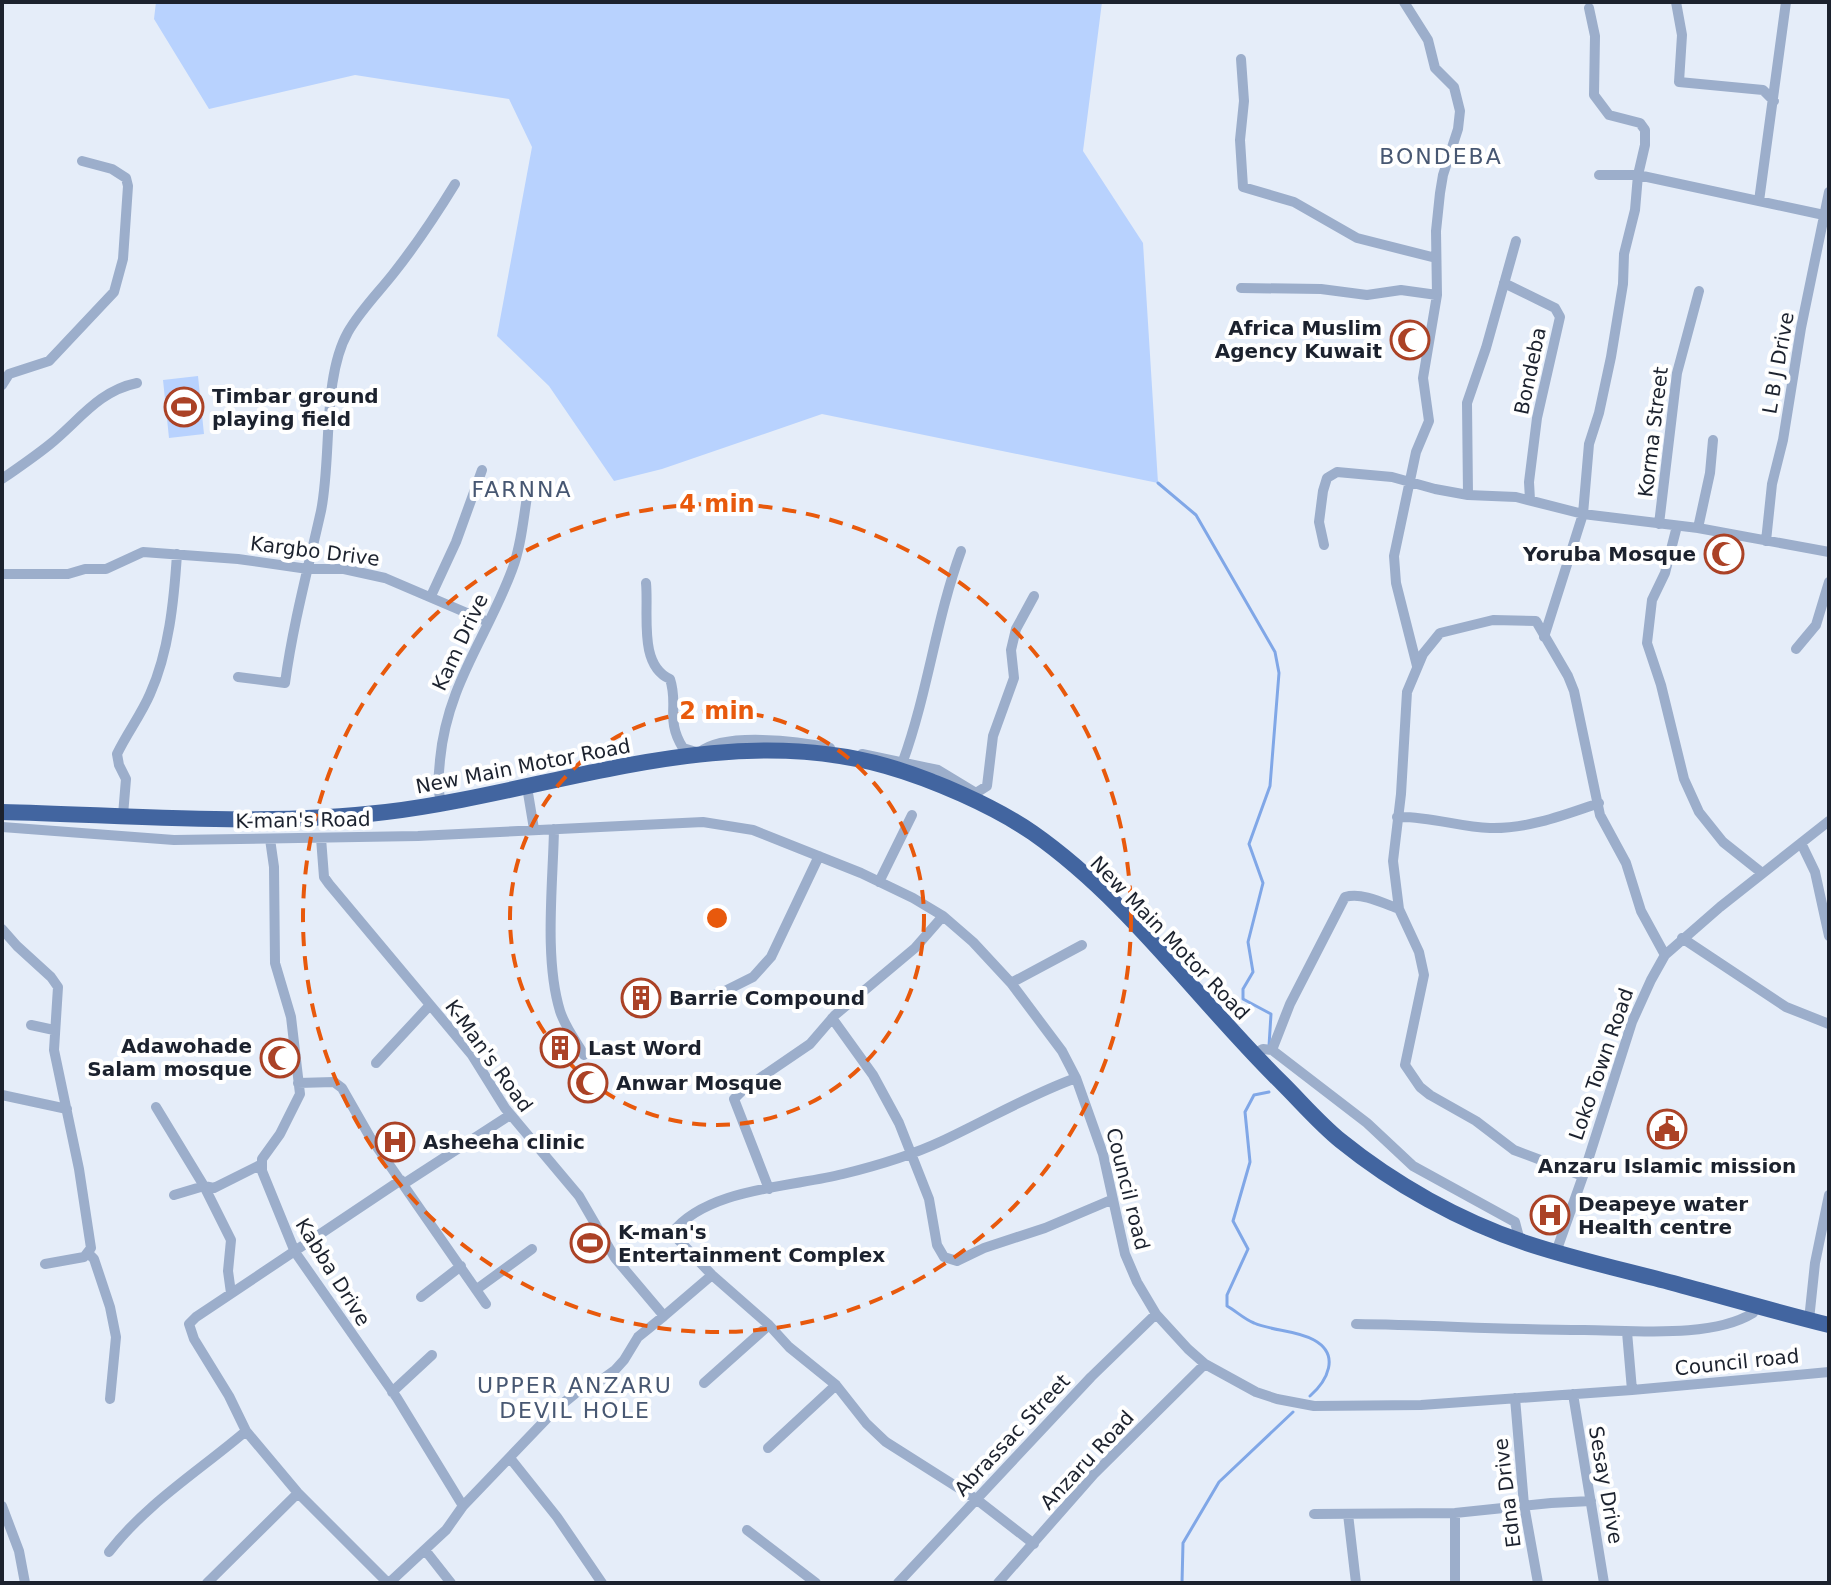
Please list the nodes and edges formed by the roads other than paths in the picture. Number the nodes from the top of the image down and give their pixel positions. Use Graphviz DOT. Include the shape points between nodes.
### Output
graph roads {
  1 [pos="1404,2"];
  2 [pos="1676,2"];
  3 [pos="1786,2"];
  4 [pos="1589,8"];
  5 [pos="1241,59"];
  6 [pos="1774,101"];
  7 [pos="82,161"];
  8 [pos="1599,175"];
  9 [pos="1638,175"];
  10 [pos="455,184"];
  11 [pos="1829,192"];
  12 [pos="1759,201"];
  13 [pos="1824,215"];
  14 [pos="1516,241"];
  15 [pos="1436,258"];
  16 [pos="1504,283"];
  17 [pos="1241,288"];
  18 [pos="1699,291"];
  19 [pos="1437,295"];
  20 [pos="137,383"];
  21 [pos="2,385"];
  22 [pos="1713,440"];
  23 [pos="482,470"];
  24 [pos="2,479"];
  25 [pos="1409,480"];
  26 [pos="1468,495"];
  27 [pos="527,497"];
  28 [pos="1530,500"];
  29 [pos="1583,514"];
  30 [pos="1659,524"];
  31 [pos="1677,526"];
  32 [pos="1698,528"];
  33 [pos="1766,541"];
  34 [pos="1324,545"];
  35 [pos="961,551"];
  36 [pos="1829,552"];
  37 [pos="177,554"];
  38 [pos="308,569"];
  39 [pos="2,574"];
  40 [pos="1829,582"];
  41 [pos="646,583"];
  42 [pos="431,596"];
  43 [pos="1034,596"];
  44 [pos="488,622"];
  45 [pos="1544,637"];
  46 [pos="1796,649"];
  47 [pos="1417,666"];
  48 [pos="238,677"];
  49 [pos="699,754"];
  50 [pos="903,761"];
  51 [pos="528,793"];
  52 [pos="976,797"];
  53 [pos="442,803"];
  54 [pos="1599,803"];
  55 [pos="2,812"];
  56 [pos="912,815"];
  57 [pos="1397,817"];
  58 [pos="2,820"];
  59 [pos="1829,821"];
  60 [pos="38,825"];
  61 [pos="121,825"];
  62 [pos="604,826"];
  63 [pos="2,827"];
  64 [pos="534,829"];
  65 [pos="554,829"];
  66 [pos="321,838"];
  67 [pos="270,839"];
  68 [pos="1801,843"];
  69 [pos="819,856"];
  70 [pos="1762,873"];
  71 [pos="879,882"];
  72 [pos="1399,909"];
  73 [pos="943,916"];
  74 [pos="2,929"];
  75 [pos="1829,936"];
  76 [pos="1682,938"];
  77 [pos="1082,945"];
  78 [pos="1665,955"];
  79 [pos="1011,983"];
  80 [pos="678,1002"];
  81 [pos="430,1005"];
  82 [pos="832,1018"];
  83 [pos="1829,1024"];
  84 [pos="31,1025"];
  85 [pos="54,1030"];
  86 [pos="1272,1050"];
  87 [pos="1253,1054"];
  88 [pos="584,1055"];
  89 [pos="376,1063"];
  90 [pos="1076,1078"];
  91 [pos="298,1083"];
  92 [pos="2,1095"];
  93 [pos="156,1107"];
  94 [pos="67,1109"];
  95 [pos="510,1115"];
  96 [pos="911,1152"];
  97 [pos="260,1165"];
  98 [pos="1583,1176"];
  99 [pos="403,1182"];
  100 [pos="204,1186"];
  101 [pos="769,1189"];
  102 [pos="174,1195"];
  103 [pos="1829,1195"];
  104 [pos="1111,1200"];
  105 [pos="1520,1241"];
  106 [pos="532,1249"];
  107 [pos="295,1252"];
  108 [pos="1556,1252"];
  109 [pos="88,1253"];
  110 [pos="45,1264"];
  111 [pos="461,1266"];
  112 [pos="712,1275"];
  113 [pos="477,1289"];
  114 [pos="231,1293"];
  115 [pos="421,1297"];
  116 [pos="486,1304"];
  117 [pos="1753,1313"];
  118 [pos="1156,1314"];
  119 [pos="664,1316"];
  120 [pos="1809,1320"];
  121 [pos="1356,1324"];
  122 [pos="769,1325"];
  123 [pos="1829,1325"];
  124 [pos="1627,1332"];
  125 [pos="1829,1333"];
  126 [pos="432,1355"];
  127 [pos="1205,1364"];
  128 [pos="1829,1372"];
  129 [pos="704,1383"];
  130 [pos="836,1385"];
  131 [pos="1632,1390"];
  132 [pos="392,1392"];
  133 [pos="1573,1394"];
  134 [pos="1515,1398"];
  135 [pos="110,1399"];
  136 [pos="246,1431"];
  137 [pos="768,1448"];
  138 [pos="510,1458"];
  139 [pos="298,1493"];
  140 [pos="976,1499"];
  141 [pos="1591,1501"];
  142 [pos="1524,1505"];
  143 [pos="2,1506"];
  144 [pos="463,1506"];
  145 [pos="1455,1513"];
  146 [pos="1314,1514"];
  147 [pos="1348,1514"];
  148 [pos="747,1530"];
  149 [pos="1034,1544"];
  150 [pos="425,1550"];
  151 [pos="109,1552"];
  152 [pos="25,1583"];
  153 [pos="207,1583"];
  154 [pos="388,1583"];
  155 [pos="451,1583"];
  156 [pos="602,1583"];
  157 [pos="816,1583"];
  158 [pos="898,1583"];
  159 [pos="998,1583"];
  160 [pos="1356,1583"];
  161 [pos="1455,1583"];
  162 [pos="1538,1583"];
  163 [pos="1604,1583"];
  1 -- 15 [label="street" via="1459,105 1458,129 1441,185"];
  2 -- 6 [label="street" via="1682,35 1679,82 1763,90"];
  3 -- 6 [label="street"];
  4 -- 9 [label="street" via="1595,36 1594,95 1609,115 1640,123 1645,130"];
  5 -- 15 [label="street" via="1243,187 1294,202 1357,238"];
  6 -- 12 [label="street"];
  7 -- 21 [label="street" via="112,169 126,178 128,186 123,259 114,292 46,363 9,374"];
  8 -- 9 [label="street"];
  9 -- 12 [label="street"];
  9 -- 29 [label="street" via="1611,357 1589,444"];
  10 -- 38 [label="street" via="347,333 333,388 325,480"];
  11 -- 13 [label="street, L B J Drive"];
  12 -- 13 [label="street"];
  13 -- 33 [label="street, L B J Drive" via="1772,484"];
  14 -- 16 [label="street"];
  15 -- 19 [label="street"];
  16 -- 26 [label="street" via="1466,409"];
  16 -- 28 [label="street, Bondeba" via="1555,308 1560,317 1537,418"];
  17 -- 19 [label="street"];
  18 -- 30 [label="street, Korma Street" via="1677,373"];
  19 -- 25 [label="street" via="1423,378 1430,417"];
  20 -- 24 [label="street" via="103,396 51,444"];
  22 -- 32 [label="street"];
  23 -- 42 [label="street"];
  25 -- 26 [label="street"];
  25 -- 34 [label="street" via="1331,474 1319,512"];
  25 -- 47 [label="street" via="1394,566"];
  26 -- 28 [label="street"];
  27 -- 44 [label="street, Kam Drive" via="514,564"];
  28 -- 29 [label="street"];
  29 -- 30 [label="street"];
  29 -- 45 [label="street"];
  30 -- 31 [label="street"];
  31 -- 32 [label="street"];
  31 -- 70 [label="street" via="1652,600 1647,643 1684,779 1699,812 1723,842"];
  32 -- 33 [label="street"];
  33 -- 36 [label="street"];
  35 -- 50 [label="street"];
  37 -- 38 [label="street, Kargbo Drive"];
  37 -- 39 [label="street, Kargbo Drive" via="143,552 106,569 68,574"];
  37 -- 61 [label="street" via="174,593 152,691 117,754 126,779"];
  38 -- 42 [label="street, Kargbo Drive" via="373,574"];
  38 -- 48 [label="street" via="285,683"];
  40 -- 46 [label="street" via="1816,625"];
  41 -- 49 [label="street" via="651,662 670,679 676,735 683,748"];
  42 -- 44 [label="street, Kargbo Drive"];
  43 -- 52 [label="street" via="1016,629 1011,650 1014,678 993,736 987,786"];
  44 -- 53 [label="street, Kam Drive" via="446,719 438,786"];
  45 -- 47 [label="street" via="1536,621 1467,624 1440,633"];
  45 -- 54 [label="street" via="1574,691"];
  47 -- 57 [label="street" via="1407,692"];
  49 -- 50 [label="street" via="718,742 792,742"];
  49 -- 52 [label="highway, New Main Motor Road" via="825,754 887,766"];
  49 -- 53 [label="highway, New Main Motor Road"];
  50 -- 52 [label="street" via="938,770"];
  51 -- 61 [label="highway, New Main Motor Road" via="389,820"];
  51 -- 64 [label="street"];
  51 -- 117 [label="highway, New Main Motor Road" via="698,762 774,758 885,775 974,809 1028,840 1094,894 1334,1145 1387,1183 1445,1218 1519,1248"];
  52 -- 87 [label="highway, New Main Motor Road" via="1032,833 1097,886"];
  53 -- 61 [label="highway, New Main Motor Road" via="305,819"];
  54 -- 57 [label="street" via="1501,828"];
  54 -- 78 [label="street" via="1641,911"];
  55 -- 61 [label="highway, New Main Motor Road"];
  56 -- 71 [label="street"];
  57 -- 72 [label="street" via="1393,861"];
  58 -- 60 [label="highway, New Main Motor Road"];
  59 -- 68 [label="street, Loko Town Road"];
  60 -- 61 [label="highway, New Main Motor Road"];
  60 -- 63 [label="street"];
  61 -- 67 [label="street, K-man's Road" via="174,840"];
  62 -- 65 [label="street, K-man's Road"];
  62 -- 69 [label="street, Council road" via="703,822 753,830"];
  64 -- 65 [label="street, K-man's Road"];
  64 -- 66 [label="street, K-man's Road"];
  65 -- 88 [label="street" via="555,989 565,1023"];
  66 -- 67 [label="street, K-man's Road"];
  66 -- 81 [label="street, K-Man's Road" via="324,877"];
  67 -- 91 [label="street" via="275,963 291,1017"];
  68 -- 70 [label="street, Loko Town Road"];
  68 -- 75 [label="street" via="1815,872"];
  69 -- 71 [label="street, Council road"];
  69 -- 80 [label="street" via="771,957 753,977 719,994"];
  70 -- 76 [label="street, Loko Town Road"];
  71 -- 73 [label="street, Council road"];
  72 -- 86 [label="street" via="1345,897"];
  72 -- 98 [label="street" via="1424,975 1404,1062 1412,1077 1430,1095 1514,1150"];
  73 -- 79 [label="street, Council road"];
  73 -- 82 [label="street" via="915,948"];
  74 -- 85 [label="street" via="56,982"];
  76 -- 78 [label="street, Loko Town Road"];
  76 -- 83 [label="street" via="1786,1007"];
  77 -- 79 [label="street"];
  78 -- 98 [label="street, Loko Town Road" via="1632,1022"];
  79 -- 90 [label="street, Council road"];
  81 -- 89 [label="street"];
  81 -- 95 [label="street, K-Man's Road" via="472,1055"];
  82 -- 96 [label="street" via="873,1075"];
  82 -- 101 [label="street" via="810,1044 734,1099"];
  84 -- 85 [label="street"];
  85 -- 94 [label="street"];
  86 -- 87 [label="street"];
  86 -- 105 [label="street" via="1413,1166 1515,1222"];
  87 -- 105 [label="highway, New Main Motor Road" via="1339,1139 1391,1177"];
  90 -- 96 [label="street"];
  90 -- 104 [label="street, Council road" via="1103,1154"];
  91 -- 97 [label="street" via="297,1101"];
  91 -- 99 [label="street" via="338,1083"];
  92 -- 94 [label="street"];
  93 -- 100 [label="street"];
  94 -- 109 [label="street" via="91,1241"];
  95 -- 99 [label="street"];
  95 -- 119 [label="street, K-Man's Road" via="564,1175 615,1258"];
  96 -- 101 [label="street" via="844,1174"];
  96 -- 104 [label="street" via="929,1199 937,1245 949,1260"];
  97 -- 100 [label="street" via="214,1188"];
  97 -- 107 [label="street, Kabba Drive"];
  98 -- 108 [label="street, Loko Town Road"];
  99 -- 107 [label="street"];
  99 -- 111 [label="street"];
  100 -- 102 [label="street"];
  100 -- 114 [label="street" via="231,1240"];
  101 -- 112 [label="street" via="698,1211 672,1233"];
  103 -- 120 [label="street"];
  104 -- 118 [label="street, Council road" via="1128,1264"];
  105 -- 108 [label="highway, New Main Motor Road"];
  106 -- 113 [label="street"];
  107 -- 114 [label="street"];
  107 -- 132 [label="street, Kabba Drive"];
  108 -- 120 [label="highway, New Main Motor Road"];
  109 -- 110 [label="street"];
  109 -- 135 [label="street" via="116,1337"];
  111 -- 113 [label="street"];
  111 -- 115 [label="street"];
  112 -- 119 [label="street"];
  112 -- 122 [label="street"];
  113 -- 116 [label="street"];
  114 -- 136 [label="street" via="189,1324"];
  117 -- 124 [label="street" via="1716,1327"];
  117 -- 125 [label="highway, New Main Motor Road"];
  118 -- 127 [label="street, Council road"];
  118 -- 140 [label="street, Abrassac Street"];
  119 -- 138 [label="street" via="638,1337 615,1370 555,1410"];
  120 -- 123 [label="highway, New Main Motor Road"];
  121 -- 124 [label="street"];
  122 -- 129 [label="street"];
  122 -- 130 [label="street"];
  124 -- 131 [label="street"];
  126 -- 132 [label="street"];
  127 -- 134 [label="street, Council road" via="1256,1392 1314,1406"];
  127 -- 149 [label="street, Anzaru Road" via="1094,1474"];
  128 -- 131 [label="street, Council road"];
  130 -- 137 [label="street"];
  130 -- 140 [label="street" via="886,1442"];
  131 -- 133 [label="street, Council road"];
  132 -- 144 [label="street, Kabba Drive"];
  133 -- 134 [label="street, Council road"];
  133 -- 141 [label="street, Sesay Drive"];
  134 -- 142 [label="street, Edna Drive"];
  136 -- 139 [label="street"];
  136 -- 151 [label="street" via="184,1478"];
  138 -- 144 [label="street"];
  138 -- 156 [label="street"];
  139 -- 153 [label="street"];
  139 -- 154 [label="street"];
  140 -- 149 [label="street"];
  140 -- 158 [label="street, Abrassac Street"];
  141 -- 142 [label="street"];
  141 -- 163 [label="street, Sesay Drive"];
  142 -- 145 [label="street"];
  142 -- 162 [label="street, Edna Drive"];
  143 -- 152 [label="street"];
  144 -- 150 [label="street"];
  145 -- 147 [label="street"];
  145 -- 161 [label="street"];
  146 -- 147 [label="street"];
  147 -- 160 [label="street"];
  148 -- 157 [label="street"];
  149 -- 159 [label="street, Anzaru Road"];
  150 -- 154 [label="street"];
  150 -- 155 [label="street"];
}
